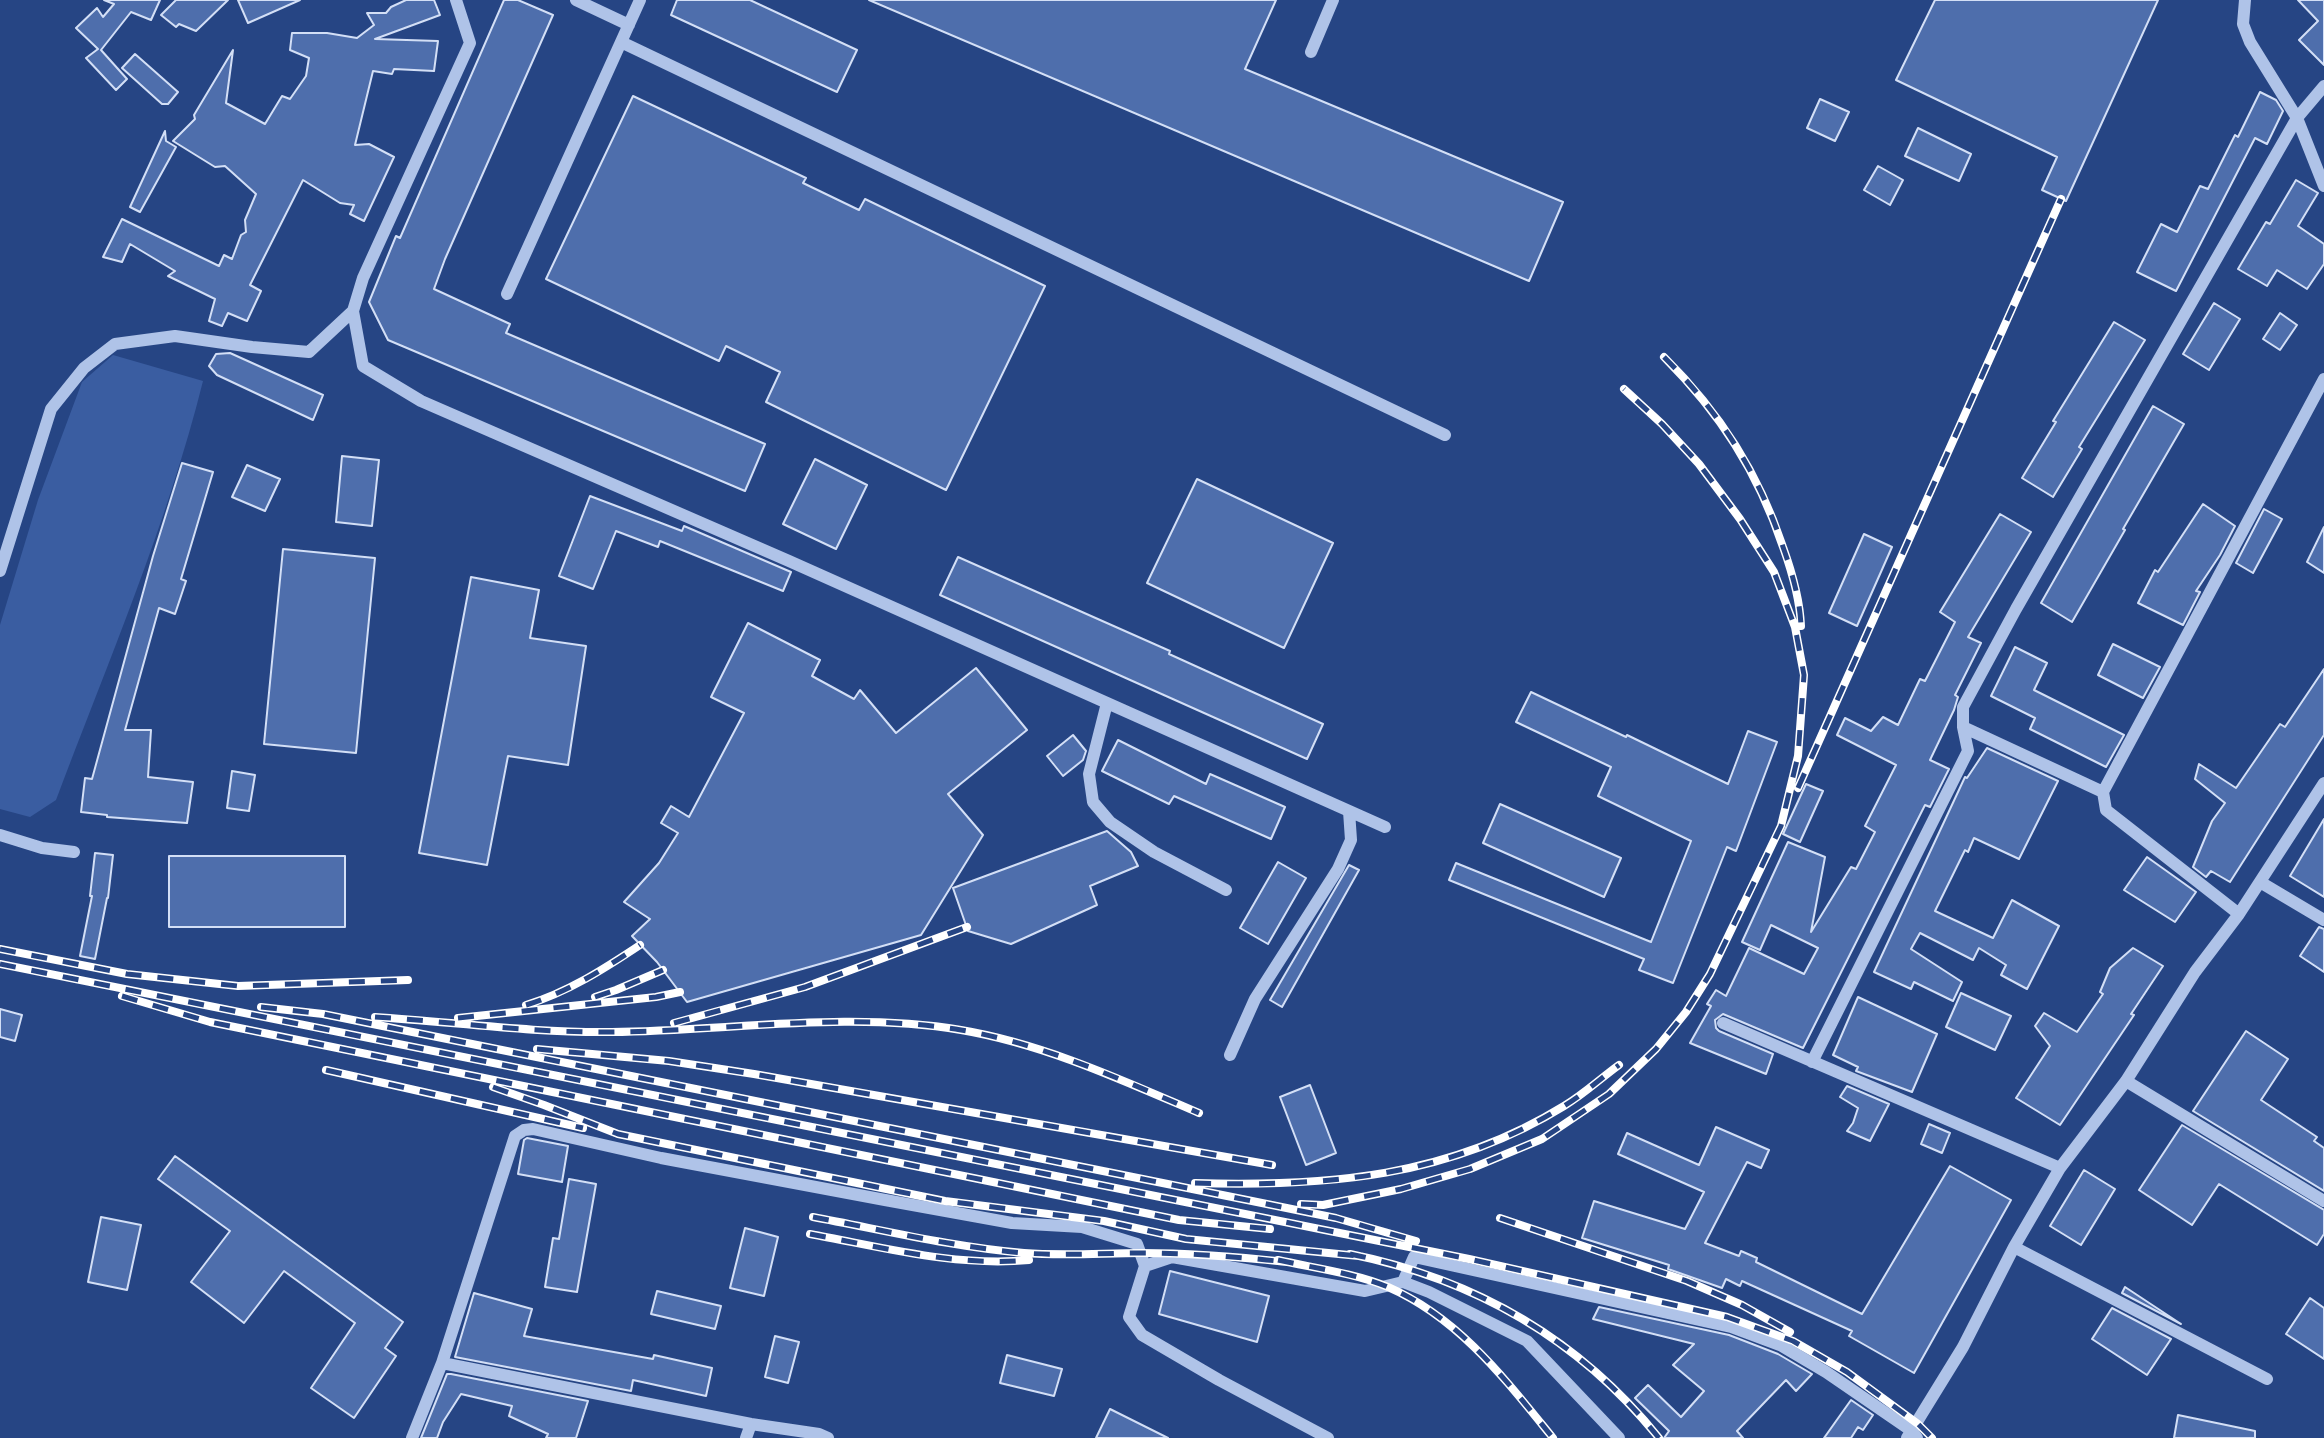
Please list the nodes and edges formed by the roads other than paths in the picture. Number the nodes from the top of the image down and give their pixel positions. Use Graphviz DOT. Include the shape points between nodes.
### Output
graph roads {
  1 [pos="456,0"];
  2 [pos="576,0"];
  3 [pos="640,0"];
  4 [pos="1333,0"];
  5 [pos="2245,0"];
  6 [pos="629,25"];
  7 [pos="621,42"];
  8 [pos="1311,52"];
  9 [pos="2324,86"];
  10 [pos="2297,118"];
  11 [pos="2324,186"];
  12 [pos="507,294"];
  13 [pos="353,311"];
  14 [pos="2324,379"];
  15 [pos="1445,435"];
  16 [pos="0,571"];
  17 [pos="1107,703"];
  18 [pos="1963,727"];
  19 [pos="2324,783"];
  20 [pos="2103,792"];
  21 [pos="1349,811"];
  22 [pos="1385,827"];
  23 [pos="0,835"];
  24 [pos="74,852"];
  25 [pos="2260,882"];
  26 [pos="1226,890"];
  27 [pos="2239,914"];
  28 [pos="2324,920"];
  29 [pos="1723,1023"];
  30 [pos="1230,1055"];
  31 [pos="1812,1062"];
  32 [pos="2126,1081"];
  33 [pos="2060,1168"];
  34 [pos="2324,1201"];
  35 [pos="2014,1247"];
  36 [pos="1145,1266"];
  37 [pos="1403,1282"];
  38 [pos="442,1363"];
  39 [pos="2267,1379"];
  40 [pos="751,1424"];
  41 [pos="1912,1436"];
  42 [pos="412,1438"];
  43 [pos="746,1438"];
  44 [pos="828,1438"];
  45 [pos="1328,1438"];
  46 [pos="1619,1438"];
  1 -- 13 [label="street" via="470,43 363,278"];
  2 -- 6 [label="street"];
  3 -- 6 [label="street"];
  4 -- 8 [label="street"];
  5 -- 10 [label="street" via="2243,24 2249,42"];
  6 -- 7 [label="street"];
  7 -- 12 [label="street"];
  7 -- 15 [label="street"];
  9 -- 10 [label="street"];
  10 -- 11 [label="street"];
  10 -- 18 [label="street" via="2016,609 1963,706"];
  13 -- 16 [label="street" via="309,352 175,336 115,344 84,368 51,409"];
  13 -- 17 [label="street" via="363,366 421,401"];
  14 -- 20 [label="street"];
  17 -- 21 [label="street"];
  17 -- 26 [label="street" via="1089,774 1093,802 1110,822 1154,852"];
  18 -- 20 [label="street"];
  18 -- 31 [label="street" via="1968,751"];
  19 -- 25 [label="street"];
  20 -- 27 [label="street" via="2106,810"];
  21 -- 22 [label="street"];
  21 -- 30 [label="street" via="1351,840 1338,869 1255,999"];
  23 -- 24 [label="street"];
  25 -- 27 [label="street"];
  25 -- 28 [label="street"];
  27 -- 32 [label="street" via="2195,972"];
  29 -- 31 [label="street"];
  31 -- 33 [label="street"];
  32 -- 33 [label="street"];
  32 -- 34 [label="street"];
  33 -- 35 [label="street"];
  35 -- 39 [label="street"];
  35 -- 41 [label="street"];
  36 -- 37 [label="street" via="1172,1257 1365,1292"];
  36 -- 38 [label="street" via="1137,1244 1082,1227 1012,1223 524,1130 515,1136"];
  36 -- 45 [label="street" via="1129,1317 1142,1335"];
  37 -- 41 [label="street" via="1414,1257 1731,1327 1782,1346 1826,1372"];
  37 -- 46 [label="street" via="1527,1341"];
  38 -- 40 [label="street"];
  38 -- 42 [label="street"];
  40 -- 43 [label="street"];
  40 -- 44 [label="street"];
}
